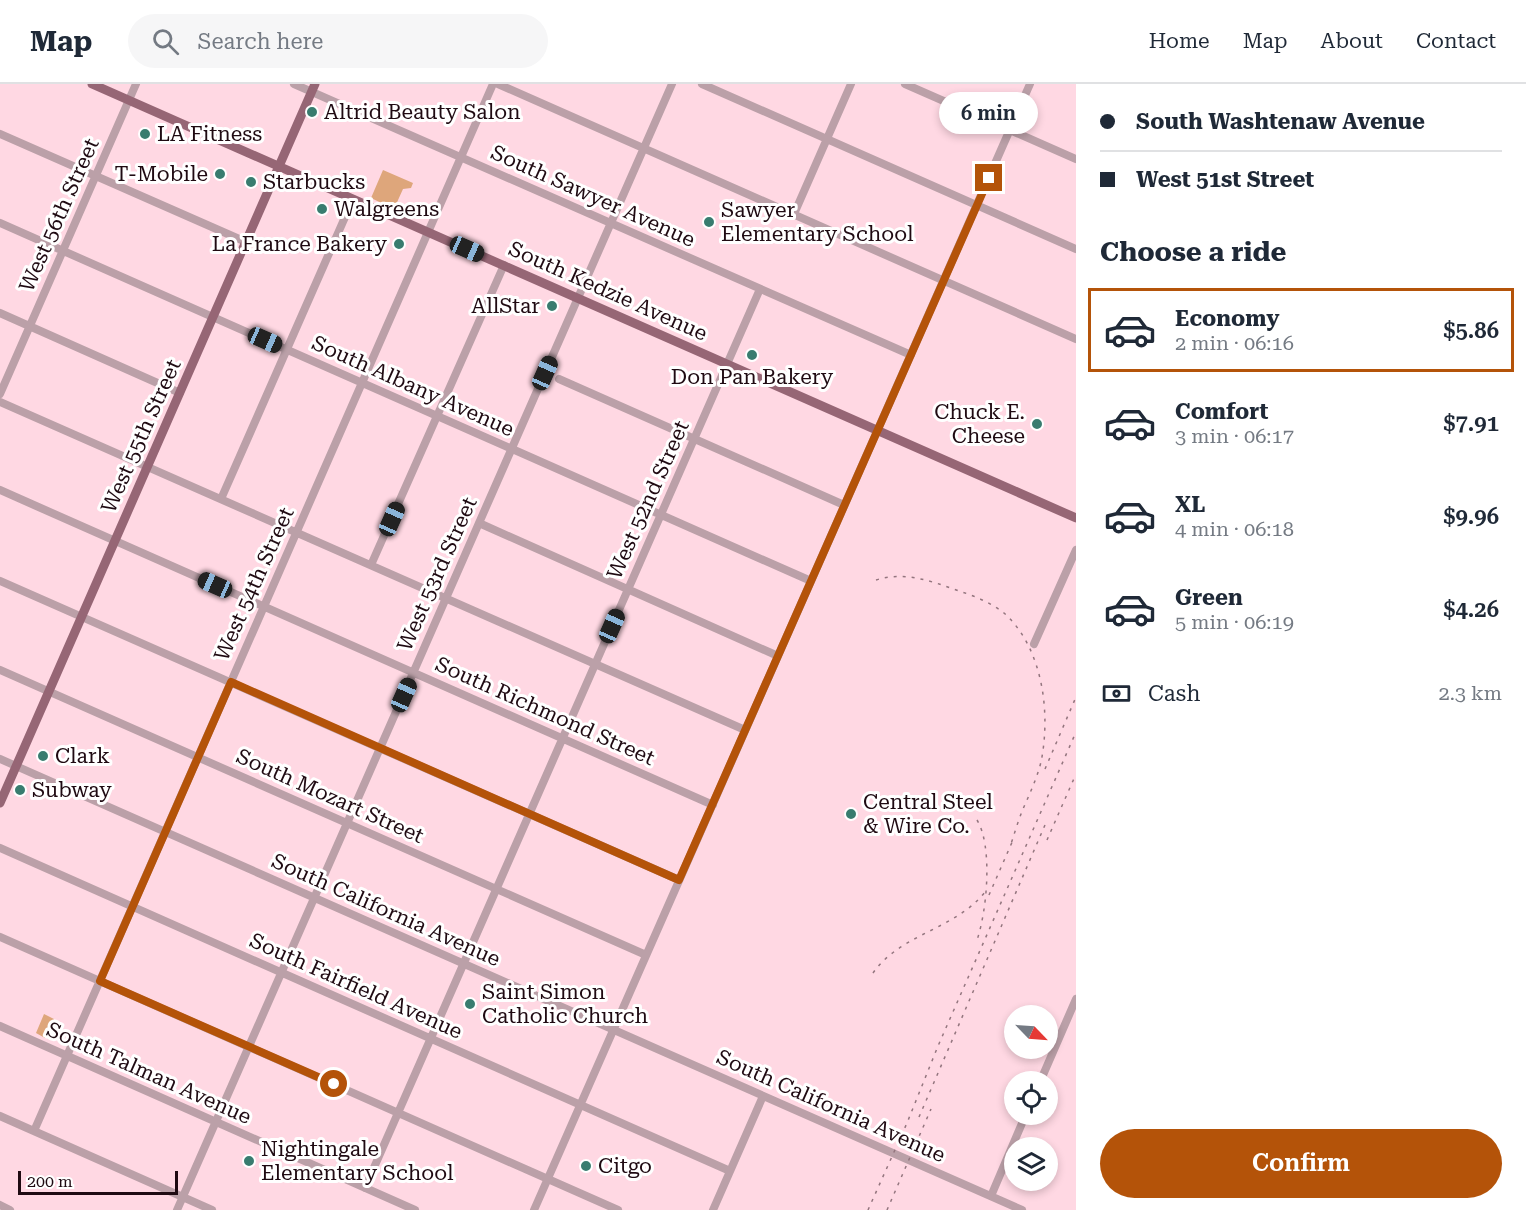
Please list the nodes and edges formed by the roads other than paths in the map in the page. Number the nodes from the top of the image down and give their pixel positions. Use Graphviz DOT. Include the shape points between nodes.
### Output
graph roads {
  1 [pos="92,84"];
  2 [pos="136,84"];
  3 [pos="294,84"];
  4 [pos="493,84"];
  5 [pos="498,84"];
  6 [pos="672,84"];
  7 [pos="702,84"];
  8 [pos="851,84"];
  9 [pos="905,84"];
  10 [pos="1030,84"];
  11 [pos="313,88"];
  12 [pos="129,100"];
  13 [pos="1010,130"];
  14 [pos="0,134"];
  15 [pos="827,139"];
  16 [pos="644,148"];
  17 [pos="461,157"];
  18 [pos="1076,159"];
  19 [pos="279,166"];
  20 [pos="95,176"];
  21 [pos="353,199"];
  22 [pos="977,206"];
  23 [pos="794,214"];
  24 [pos="0,223"];
  25 [pos="611,223"];
  26 [pos="428,232"];
  27 [pos="246,242"];
  28 [pos="1076,249"];
  29 [pos="63,251"];
  30 [pos="504,265"];
  31 [pos="944,280"];
  32 [pos="760,289"];
  33 [pos="578,298"];
  34 [pos="0,313"];
  35 [pos="213,317"];
  36 [pos="30,326"];
  37 [pos="1076,339"];
  38 [pos="287,350"];
  39 [pos="911,355"];
  40 [pos="728,364"];
  41 [pos="559,379"];
  42 [pos="362,383"];
  43 [pos="180,393"];
  44 [pos="0,394"];
  45 [pos="0,402"];
  46 [pos="437,416"];
  47 [pos="878,430"];
  48 [pos="694,439"];
  49 [pos="511,449"];
  50 [pos="148,467"];
  51 [pos="0,490"];
  52 [pos="221,499"];
  53 [pos="844,505"];
  54 [pos="661,515"];
  55 [pos="1076,518"];
  56 [pos="479,523"];
  57 [pos="296,532"];
  58 [pos="115,541"];
  59 [pos="1076,550"];
  60 [pos="371,565"];
  61 [pos="0,581"];
  62 [pos="811,581"];
  63 [pos="628,589"];
  64 [pos="446,598"];
  65 [pos="264,606"];
  66 [pos="82,617"];
  67 [pos="1034,644"];
  68 [pos="778,656"];
  69 [pos="595,664"];
  70 [pos="0,670"];
  71 [pos="413,672"];
  72 [pos="231,682"];
  73 [pos="49,692"];
  74 [pos="745,730"];
  75 [pos="563,738"];
  76 [pos="380,748"];
  77 [pos="198,757"];
  78 [pos="0,759"];
  79 [pos="16,766"];
  80 [pos="0,803"];
  81 [pos="712,805"];
  82 [pos="530,814"];
  83 [pos="347,823"];
  84 [pos="165,832"];
  85 [pos="0,848"];
  86 [pos="679,880"];
  87 [pos="497,889"];
  88 [pos="315,898"];
  89 [pos="132,907"];
  90 [pos="0,937"];
  91 [pos="646,955"];
  92 [pos="464,964"];
  93 [pos="281,973"];
  94 [pos="100,981"];
  95 [pos="1076,999"];
  96 [pos="0,1026"];
  97 [pos="613,1030"];
  98 [pos="431,1039"];
  99 [pos="249,1047"];
  100 [pos="67,1056"];
  101 [pos="1045,1071"];
  102 [pos="763,1096"];
  103 [pos="580,1105"];
  104 [pos="398,1113"];
  105 [pos="0,1116"];
  106 [pos="216,1122"];
  107 [pos="1021,1125"];
  108 [pos="34,1131"];
  109 [pos="730,1171"];
  110 [pos="548,1179"];
  111 [pos="365,1188"];
  112 [pos="991,1196"];
  113 [pos="183,1197"];
  114 [pos="0,1205"];
  115 [pos="10,1210"];
  116 [pos="177,1210"];
  117 [pos="212,1210"];
  118 [pos="415,1210"];
  119 [pos="534,1210"];
  120 [pos="618,1210"];
  121 [pos="713,1210"];
  122 [pos="1022,1210"];
  1 -- 12 [label="main road, South Kedzie Avenue"];
  2 -- 12 [label="street, West 56th Street"];
  3 -- 11 [label="street, South Sawyer Avenue"];
  4 -- 17 [label="street, West 54th Street"];
  5 -- 16 [label="street"];
  6 -- 16 [label="street, West 53rd Street"];
  7 -- 15 [label="street"];
  8 -- 15 [label="street"];
  9 -- 13 [label="street"];
  10 -- 13 [label="street"];
  11 -- 17 [label="street, South Sawyer Avenue"];
  11 -- 19 [label="main road, West 55th Street"];
  12 -- 19 [label="main road, South Kedzie Avenue"];
  12 -- 20 [label="street, West 56th Street"];
  13 -- 18 [label="street"];
  13 -- 22 [label="street"];
  14 -- 20 [label="street"];
  15 -- 22 [label="street"];
  15 -- 23 [label="street"];
  16 -- 23 [label="street"];
  16 -- 25 [label="street, West 53rd Street"];
  17 -- 25 [label="street, South Sawyer Avenue"];
  17 -- 26 [label="street, West 54th Street"];
  19 -- 21 [label="main road, South Kedzie Avenue"];
  19 -- 27 [label="main road, West 55th Street"];
  20 -- 27 [label="street"];
  20 -- 29 [label="street, West 56th Street"];
  21 -- 26 [label="main road, South Kedzie Avenue"];
  21 -- 38 [label="street"];
  22 -- 28 [label="street"];
  22 -- 31 [label="street"];
  23 -- 31 [label="street"];
  24 -- 29 [label="street, South Albany Avenue"];
  25 -- 32 [label="street, South Sawyer Avenue"];
  25 -- 33 [label="street, West 53rd Street"];
  26 -- 30 [label="main road, South Kedzie Avenue"];
  26 -- 42 [label="street, West 54th Street"];
  27 -- 35 [label="main road, West 55th Street"];
  29 -- 35 [label="street, South Albany Avenue"];
  29 -- 36 [label="street, West 56th Street"];
  30 -- 33 [label="main road, South Kedzie Avenue"];
  30 -- 46 [label="street"];
  31 -- 37 [label="street"];
  31 -- 39 [label="street"];
  32 -- 39 [label="street, South Sawyer Avenue"];
  32 -- 40 [label="street, West 52nd Street"];
  33 -- 40 [label="main road, South Kedzie Avenue"];
  33 -- 49 [label="street, West 53rd Street"];
  34 -- 36 [label="street"];
  35 -- 38 [label="street, South Albany Avenue"];
  35 -- 43 [label="main road, West 55th Street"];
  36 -- 43 [label="street"];
  36 -- 44 [label="street, West 56th Street"];
  38 -- 42 [label="street, South Albany Avenue"];
  38 -- 52 [label="street"];
  39 -- 47 [label="street"];
  40 -- 47 [label="main road, South Kedzie Avenue"];
  40 -- 48 [label="street, West 52nd Street"];
  41 -- 48 [label="street"];
  42 -- 46 [label="street, South Albany Avenue"];
  42 -- 57 [label="street, West 54th Street"];
  43 -- 50 [label="main road, West 55th Street"];
  45 -- 50 [label="street"];
  46 -- 49 [label="street, South Albany Avenue"];
  46 -- 60 [label="street"];
  47 -- 53 [label="street"];
  47 -- 55 [label="main road, South Kedzie Avenue"];
  48 -- 53 [label="street"];
  48 -- 54 [label="street, West 52nd Street"];
  49 -- 54 [label="street, South Albany Avenue"];
  49 -- 56 [label="street, West 53rd Street"];
  50 -- 52 [label="street"];
  50 -- 58 [label="main road, West 55th Street"];
  51 -- 58 [label="street, South Richmond Street"];
  52 -- 57 [label="street"];
  53 -- 62 [label="street"];
  54 -- 62 [label="street, South Albany Avenue"];
  54 -- 63 [label="street, West 52nd Street"];
  56 -- 63 [label="street"];
  56 -- 64 [label="street, West 53rd Street"];
  57 -- 60 [label="street"];
  57 -- 65 [label="street, West 54th Street"];
  58 -- 65 [label="street, South Richmond Street"];
  58 -- 66 [label="main road, West 55th Street"];
  59 -- 67 [label="street"];
  60 -- 64 [label="street"];
  61 -- 66 [label="street"];
  62 -- 68 [label="street"];
  63 -- 68 [label="street"];
  63 -- 69 [label="street, West 52nd Street"];
  64 -- 69 [label="street"];
  64 -- 71 [label="street, West 53rd Street"];
  65 -- 71 [label="street, South Richmond Street"];
  65 -- 72 [label="street, West 54th Street"];
  66 -- 72 [label="street"];
  66 -- 73 [label="main road, West 55th Street"];
  68 -- 74 [label="street"];
  69 -- 74 [label="street"];
  69 -- 75 [label="street, West 52nd Street"];
  70 -- 73 [label="street, South Mozart Street"];
  71 -- 75 [label="street, South Richmond Street"];
  71 -- 76 [label="street, West 53rd Street"];
  72 -- 76 [label="street"];
  72 -- 77 [label="street, West 54th Street"];
  73 -- 77 [label="street, South Mozart Street"];
  73 -- 79 [label="main road, West 55th Street"];
  74 -- 81 [label="street"];
  75 -- 81 [label="street, South Richmond Street"];
  75 -- 82 [label="street, West 52nd Street"];
  76 -- 82 [label="street"];
  76 -- 83 [label="street, West 53rd Street"];
  77 -- 83 [label="street, South Mozart Street"];
  77 -- 84 [label="street, West 54th Street"];
  78 -- 79 [label="street, South California Avenue"];
  79 -- 80 [label="main road, West 55th Street"];
  79 -- 84 [label="street, South California Avenue"];
  81 -- 86 [label="street"];
  82 -- 86 [label="street"];
  82 -- 87 [label="street, West 52nd Street"];
  83 -- 87 [label="street, South Mozart Street"];
  83 -- 88 [label="street, West 53rd Street"];
  84 -- 88 [label="street, South California Avenue"];
  84 -- 89 [label="street, West 54th Street"];
  85 -- 89 [label="street, South Fairfield Avenue"];
  86 -- 91 [label="street"];
  87 -- 91 [label="street, South Mozart Street"];
  87 -- 92 [label="street, West 52nd Street"];
  88 -- 92 [label="street, South California Avenue"];
  88 -- 93 [label="street, West 53rd Street"];
  89 -- 93 [label="street, South Fairfield Avenue"];
  89 -- 94 [label="street, West 54th Street"];
  90 -- 94 [label="street"];
  91 -- 97 [label="street"];
  92 -- 97 [label="street, South California Avenue"];
  92 -- 98 [label="street, West 52nd Street"];
  93 -- 98 [label="street, South Fairfield Avenue"];
  93 -- 99 [label="street, West 53rd Street"];
  94 -- 99 [label="street"];
  94 -- 100 [label="street, West 54th Street"];
  95 -- 101 [label="street"];
  96 -- 100 [label="street, South Talman Avenue"];
  97 -- 102 [label="street, South California Avenue"];
  97 -- 103 [label="street"];
  98 -- 103 [label="street, South Fairfield Avenue"];
  98 -- 104 [label="street, West 52nd Street"];
  99 -- 104 [label="street"];
  99 -- 106 [label="street, West 53rd Street"];
  100 -- 106 [label="street, South Talman Avenue"];
  100 -- 108 [label="street, West 54th Street"];
  102 -- 109 [label="street"];
  102 -- 112 [label="street, South California Avenue"];
  103 -- 109 [label="street, South Fairfield Avenue"];
  103 -- 110 [label="street"];
  104 -- 110 [label="street"];
  104 -- 111 [label="street, West 52nd Street"];
  105 -- 108 [label="street"];
  106 -- 111 [label="street, South Talman Avenue"];
  106 -- 113 [label="street, West 53rd Street"];
  107 -- 112 [label="street"];
  108 -- 113 [label="street"];
  109 -- 121 [label="street"];
  110 -- 119 [label="street"];
  110 -- 120 [label="street"];
  111 -- 118 [label="street, South Talman Avenue"];
  112 -- 122 [label="street, South California Avenue"];
  113 -- 116 [label="street, West 53rd Street"];
  113 -- 117 [label="street"];
  114 -- 115 [label="street"];
}
